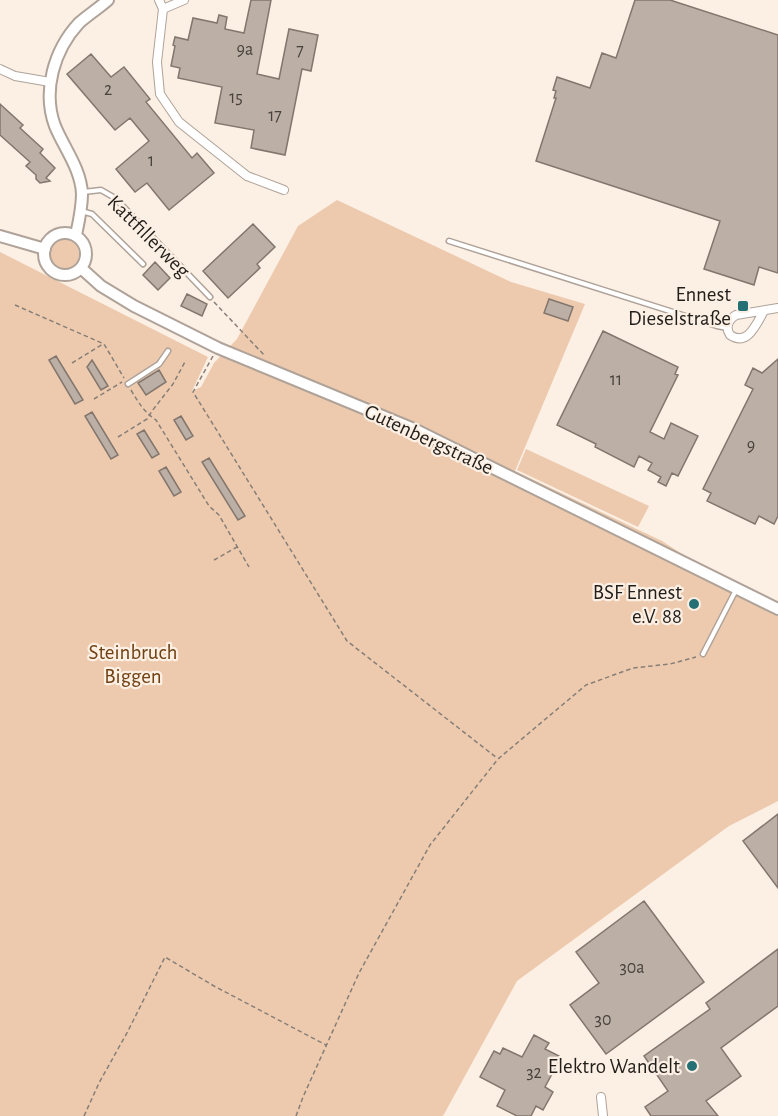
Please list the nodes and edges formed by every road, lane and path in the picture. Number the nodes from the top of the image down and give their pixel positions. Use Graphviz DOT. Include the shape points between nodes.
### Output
graph roads {
  1 [pos="108,0"];
  2 [pos="159,0"];
  3 [pos="184,0"];
  4 [pos="163,9"];
  5 [pos="0,69"];
  6 [pos="50,82"];
  7 [pos="284,190"];
  8 [pos="82,192"];
  9 [pos="81,211"];
  10 [pos="76,235"];
  11 [pos="0,236"];
  12 [pos="449,241"];
  13 [pos="45,249"];
  14 [pos="143,264"];
  15 [pos="81,268"];
  16 [pos="210,297"];
  17 [pos="15,305"];
  18 [pos="778,308"];
  19 [pos="764,311"];
  20 [pos="727,328"];
  21 [pos="104,344"];
  22 [pos="218,348"];
  23 [pos="168,351"];
  24 [pos="186,360"];
  25 [pos="72,363"];
  26 [pos="272,371"];
  27 [pos="128,384"];
  28 [pos="94,399"];
  29 [pos="150,416"];
  30 [pos="118,437"];
  31 [pos="238,547"];
  32 [pos="214,560"];
  33 [pos="249,567"];
  34 [pos="736,589"];
  35 [pos="778,609"];
  36 [pos="703,654"];
  37 [pos="498,759"];
  38 [pos="326,1045"];
  39 [pos="601,1097"];
  40 [pos="84,1116"];
  41 [pos="296,1116"];
  42 [pos="603,1116"];
  1 -- 6 [label="main road" via="66,39"];
  2 -- 4 [label="street"];
  3 -- 4 [label="street"];
  4 -- 7 [label="street" via="156,62 160,94 179,122 247,176"];
  5 -- 6 [label="street" via="15,76"];
  6 -- 8 [label="main road" via="55,125 76,168"];
  8 -- 9 [label="main road"];
  8 -- 16 [label="lane, Kattfillerweg" via="101,190 115,198"];
  9 -- 10 [label="main road"];
  9 -- 14 [label="lane" via="92,214"];
  10 -- 13 [label="main road" via="57,234"];
  10 -- 15 [label="main road" via="86,250"];
  11 -- 13 [label="main road"];
  12 -- 20 [label="lane"];
  13 -- 15 [label="main road" via="46,263 55,273 69,275"];
  15 -- 22 [label="main road, Gutenbergstraße" via="134,306"];
  16 -- 26 [label="path" via="270,361"];
  17 -- 21 [label="path"];
  18 -- 19 [label="street"];
  19 -- 20 [label="street" via="735,315"];
  19 -- 20 [label="street" via="745,338 733,338"];
  21 -- 25 [label="path"];
  21 -- 28 [label="path" via="125,380"];
  22 -- 26 [label="main road, Gutenbergstraße"];
  22 -- 37 [label="path" via="194,392 347,641"];
  23 -- 27 [label="lane" via="159,364"];
  24 -- 29 [label="path"];
  26 -- 34 [label="main road, Gutenbergstraße" via="414,429"];
  27 -- 29 [label="path"];
  29 -- 30 [label="path"];
  29 -- 31 [label="path"];
  31 -- 32 [label="path"];
  31 -- 33 [label="path"];
  34 -- 35 [label="main road, Gutenbergstraße"];
  34 -- 36 [label="lane"];
  36 -- 37 [label="path" via="670,664 633,668 586,685"];
  37 -- 38 [label="path" via="430,845 359,973"];
  38 -- 40 [label="path" via="165,957"];
  38 -- 41 [label="path"];
  39 -- 42 [label="street"];
}
